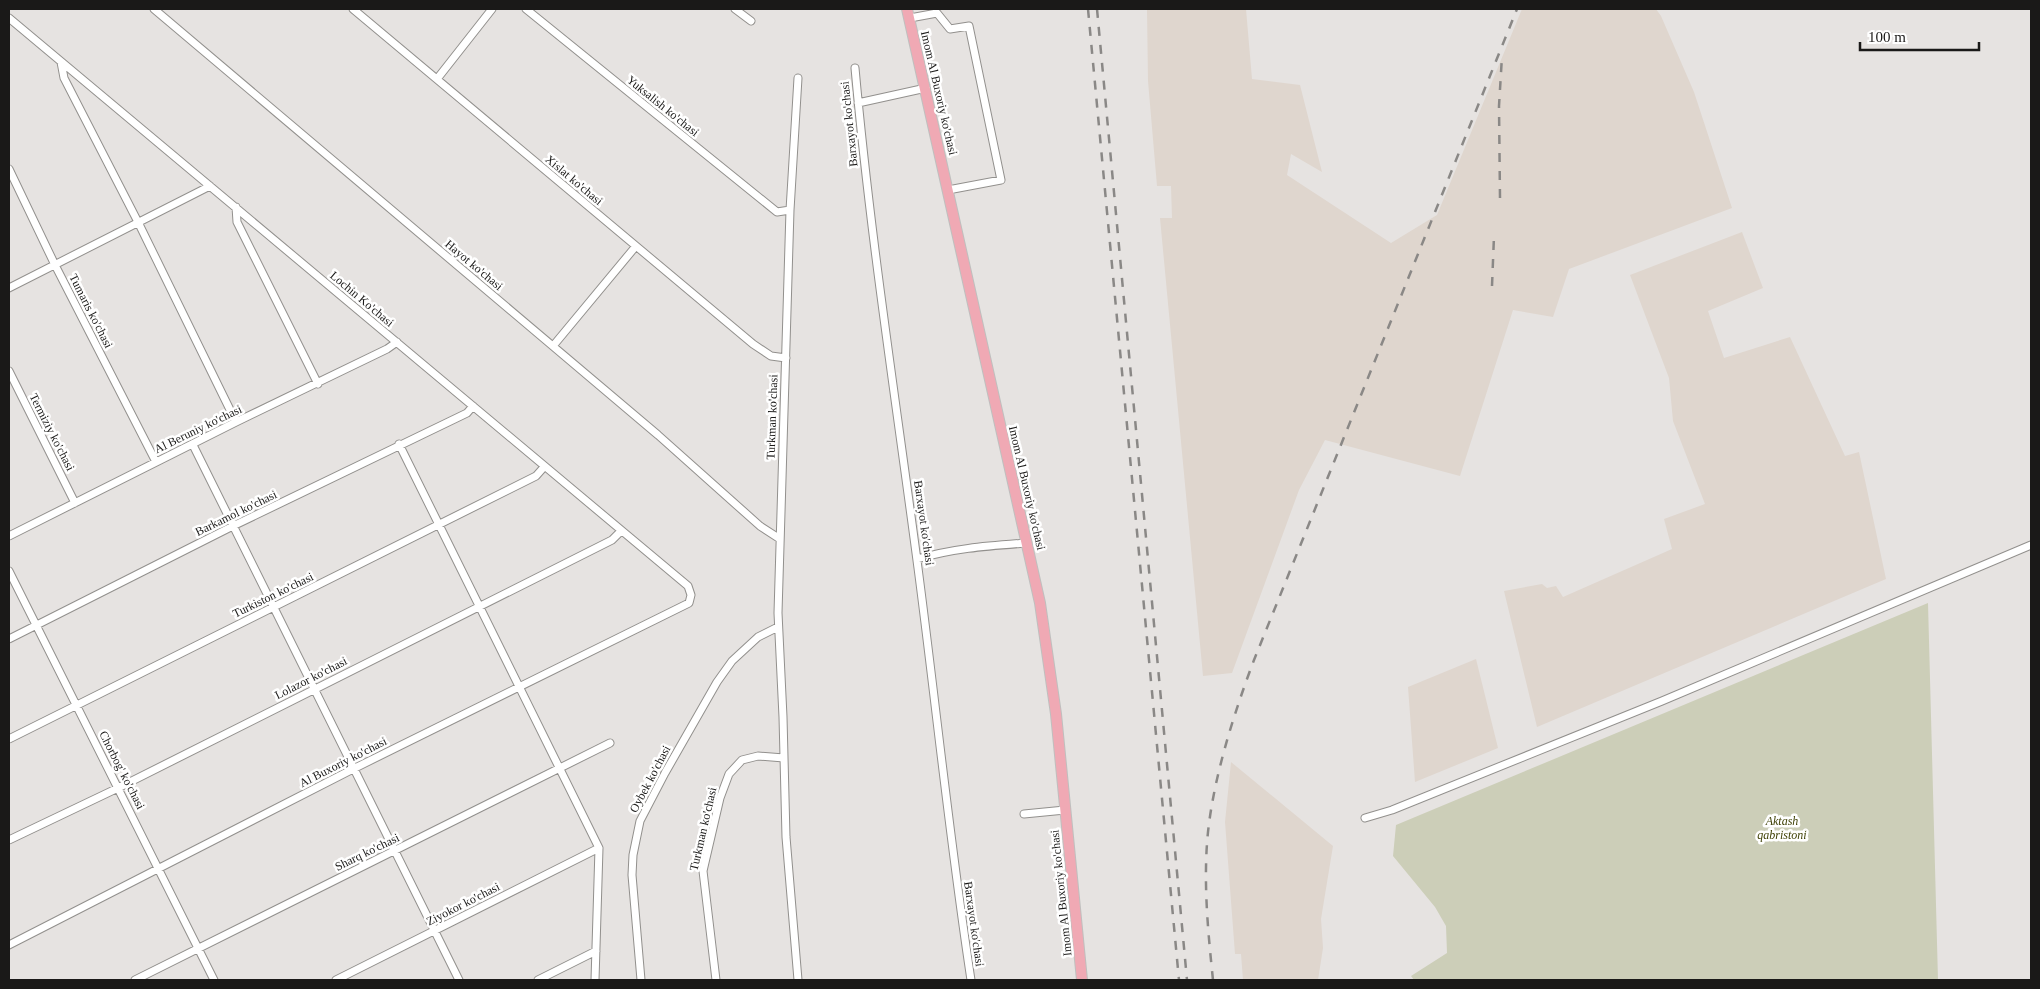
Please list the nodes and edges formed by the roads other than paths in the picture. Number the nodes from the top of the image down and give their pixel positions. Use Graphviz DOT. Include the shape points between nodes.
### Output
graph roads {
  1 [pos="154,9"];
  2 [pos="353,9"];
  3 [pos="492,9"];
  4 [pos="526,9"];
  5 [pos="735,9"];
  6 [pos="908,14"];
  7 [pos="9,18"];
  8 [pos="751,21"];
  9 [pos="60,62"];
  10 [pos="854,68"];
  11 [pos="798,78"];
  12 [pos="437,79"];
  13 [pos="926,88"];
  14 [pos="858,103"];
  15 [pos="9,169"];
  16 [pos="210,186"];
  17 [pos="948,190"];
  18 [pos="236,207"];
  19 [pos="790,210"];
  20 [pos="139,224"];
  21 [pos="636,246"];
  22 [pos="55,266"];
  23 [pos="9,288"];
  24 [pos="397,342"];
  25 [pos="553,346"];
  26 [pos="786,358"];
  27 [pos="9,371"];
  28 [pos="318,384"];
  29 [pos="473,406"];
  30 [pos="236,422"];
  31 [pos="399,444"];
  32 [pos="193,445"];
  33 [pos="156,462"];
  34 [pos="544,467"];
  35 [pos="75,503"];
  36 [pos="439,524"];
  37 [pos="233,526"];
  38 [pos="621,531"];
  39 [pos="9,536"];
  40 [pos="780,538"];
  41 [pos="1026,543"];
  42 [pos="2031,545"];
  43 [pos="917,559"];
  44 [pos="9,571"];
  45 [pos="689,602"];
  46 [pos="480,607"];
  47 [pos="274,608"];
  48 [pos="36,626"];
  49 [pos="778,626"];
  50 [pos="9,639"];
  51 [pos="520,687"];
  52 [pos="313,689"];
  53 [pos="76,704"];
  54 [pos="9,739"];
  55 [pos="610,743"];
  56 [pos="784,758"];
  57 [pos="355,768"];
  58 [pos="560,768"];
  59 [pos="118,788"];
  60 [pos="1065,810"];
  61 [pos="1024,814"];
  62 [pos="1364,818"];
  63 [pos="9,840"];
  64 [pos="600,848"];
  65 [pos="395,850"];
  66 [pos="159,869"];
  67 [pos="435,930"];
  68 [pos="9,945"];
  69 [pos="198,948"];
  70 [pos="596,951"];
  71 [pos="135,980"];
  72 [pos="214,980"];
  73 [pos="336,980"];
  74 [pos="460,980"];
  75 [pos="538,980"];
  76 [pos="595,980"];
  77 [pos="641,980"];
  78 [pos="716,980"];
  79 [pos="798,980"];
  80 [pos="971,980"];
  81 [pos="1082,980"];
  1 -- 25 [label="street, Hayot ko'chasi"];
  2 -- 12 [label="street, Xislat ko'chasi"];
  3 -- 12 [label="street"];
  4 -- 19 [label="street, Yuksalish ko'chasi" via="776,212"];
  5 -- 8 [label="street"];
  6 -- 13 [label="main road, Imom Al Buxoriy ko'chasi"];
  6 -- 17 [label="street" via="937,13 950,29 969,26 1001,180"];
  7 -- 9 [label="street, Lochin Ko'chasi"];
  9 -- 16 [label="street, Lochin Ko'chasi"];
  9 -- 20 [label="street" via="64,78"];
  10 -- 14 [label="street, Barxayot ko'chasi"];
  11 -- 19 [label="street, Turkman ko'chasi"];
  12 -- 21 [label="street, Xislat ko'chasi"];
  13 -- 14 [label="street"];
  13 -- 17 [label="main road, Imom Al Buxoriy ko'chasi"];
  14 -- 43 [label="street, Barxayot ko'chasi"];
  15 -- 22 [label="street, Tumaris ko'chasi"];
  16 -- 18 [label="street, Lochin Ko'chasi"];
  16 -- 20 [label="street"];
  17 -- 41 [label="main road, Imom Al Buxoriy ko'chasi"];
  18 -- 24 [label="street, Lochin Ko'chasi"];
  18 -- 28 [label="street" via="237,222"];
  19 -- 26 [label="street, Turkman ko'chasi"];
  20 -- 22 [label="street"];
  20 -- 30 [label="street"];
  21 -- 25 [label="street"];
  21 -- 26 [label="street, Xislat ko'chasi" via="753,344 771,356"];
  22 -- 23 [label="street"];
  22 -- 33 [label="street, Tumaris ko'chasi"];
  24 -- 28 [label="street, Al Beruniy ko'chasi"];
  24 -- 29 [label="street, Lochin Ko'chasi"];
  25 -- 40 [label="street, Hayot ko'chasi" via="760,526"];
  26 -- 40 [label="street, Turkman ko'chasi"];
  27 -- 35 [label="street, Termiziy ko'chasi"];
  28 -- 30 [label="street, Al Beruniy ko'chasi"];
  29 -- 31 [label="street, Barkamol ko'chasi" via="467,413"];
  29 -- 34 [label="street, Lochin Ko'chasi"];
  30 -- 32 [label="street, Al Beruniy ko'chasi"];
  31 -- 36 [label="street"];
  31 -- 37 [label="street, Barkamol ko'chasi"];
  32 -- 33 [label="street, Al Beruniy ko'chasi"];
  32 -- 37 [label="street"];
  33 -- 35 [label="street, Al Beruniy ko'chasi"];
  34 -- 36 [label="street, Turkiston ko'chasi" via="536,476"];
  34 -- 38 [label="street, Lochin Ko'chasi"];
  35 -- 39 [label="street, Al Beruniy ko'chasi"];
  36 -- 46 [label="street"];
  36 -- 47 [label="street, Turkiston ko'chasi"];
  37 -- 47 [label="street"];
  37 -- 48 [label="street, Barkamol ko'chasi"];
  38 -- 45 [label="street, Lochin Ko'chasi" via="688,586"];
  38 -- 46 [label="street, Lolazor ko'chasi" via="612,540"];
  40 -- 49 [label="street, Turkman ko'chasi"];
  41 -- 43 [label="street" via="990,544"];
  41 -- 60 [label="main road, Imom Al Buxoriy ko'chasi" via="1042,612"];
  42 -- 62 [label="street" via="1662,701 1392,810"];
  43 -- 80 [label="street, Barxayot ko'chasi" via="943,783"];
  44 -- 48 [label="street, Chorbog' ko'chasi"];
  45 -- 51 [label="street, Al Buxoriy ko'chasi"];
  46 -- 51 [label="street"];
  46 -- 52 [label="street, Lolazor ko'chasi"];
  47 -- 52 [label="street"];
  47 -- 53 [label="street, Turkiston ko'chasi"];
  48 -- 50 [label="street, Barkamol ko'chasi"];
  48 -- 53 [label="street, Chorbog' ko'chasi"];
  49 -- 56 [label="street, Turkman ko'chasi"];
  49 -- 77 [label="street, Oybek ko'chasi" via="758,637 732,661 717,682 640,821 632,875"];
  51 -- 57 [label="street, Al Buxoriy ko'chasi"];
  51 -- 58 [label="street"];
  52 -- 57 [label="street"];
  52 -- 59 [label="street, Lolazor ko'chasi"];
  53 -- 54 [label="street, Turkiston ko'chasi"];
  53 -- 59 [label="street, Chorbog' ko'chasi"];
  55 -- 58 [label="street, Sharq ko'chasi"];
  56 -- 78 [label="street, Turkman ko'chasi" via="758,756 742,760 729,774 720,798 702,871"];
  56 -- 79 [label="street, Turkman ko'chasi" via="786,836"];
  57 -- 65 [label="street"];
  57 -- 66 [label="street, Al Buxoriy ko'chasi"];
  58 -- 64 [label="street"];
  58 -- 65 [label="street, Sharq ko'chasi"];
  59 -- 63 [label="street, Lolazor ko'chasi"];
  59 -- 66 [label="street, Chorbog' ko'chasi"];
  60 -- 61 [label="street"];
  60 -- 81 [label="main road, Imom Al Buxoriy ko'chasi"];
  64 -- 67 [label="street, Ziyokor ko'chasi"];
  64 -- 70 [label="street"];
  65 -- 67 [label="street"];
  65 -- 69 [label="street, Sharq ko'chasi"];
  66 -- 68 [label="street, Al Buxoriy ko'chasi"];
  66 -- 69 [label="street, Chorbog' ko'chasi"];
  67 -- 73 [label="street, Ziyokor ko'chasi"];
  67 -- 74 [label="street"];
  69 -- 71 [label="street, Sharq ko'chasi"];
  69 -- 72 [label="street, Chorbog' ko'chasi"];
  70 -- 75 [label="street"];
  70 -- 76 [label="street"];
}
